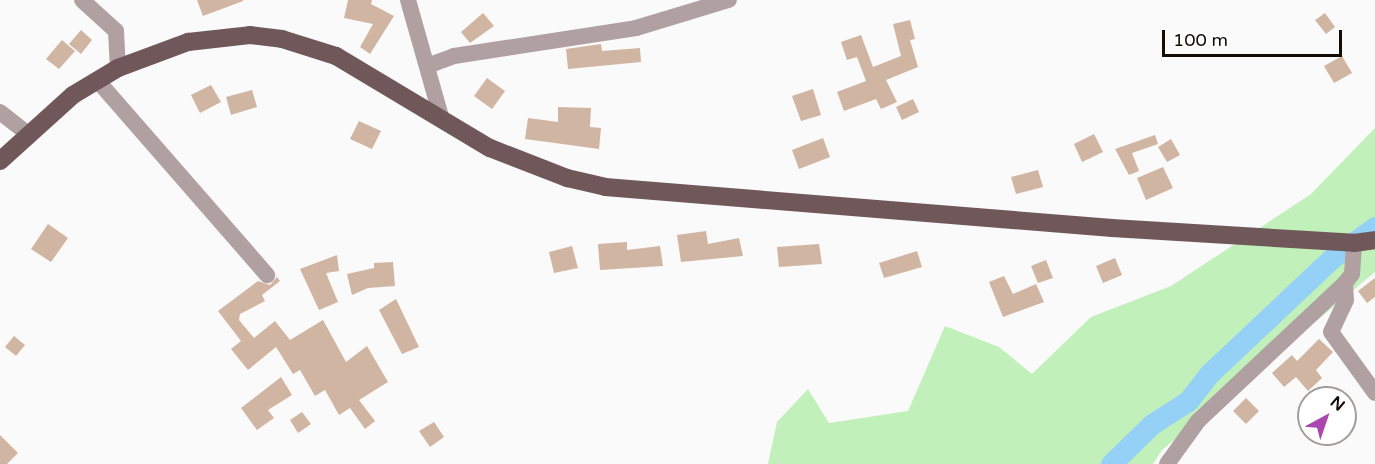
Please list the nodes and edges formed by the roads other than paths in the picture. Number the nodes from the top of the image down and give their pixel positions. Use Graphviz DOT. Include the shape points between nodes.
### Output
graph roads {
  1 [pos="82,0"];
  2 [pos="408,0"];
  3 [pos="729,0"];
  4 [pos="427,66"];
  5 [pos="118,68"];
  6 [pos="97,80"];
  7 [pos="0,112"];
  8 [pos="441,117"];
  9 [pos="27,133"];
  10 [pos="0,161"];
  11 [pos="1375,240"];
  12 [pos="1354,243"];
  13 [pos="267,275"];
  14 [pos="1345,283"];
  15 [pos="1375,393"];
  16 [pos="1167,464"];
  1 -- 5 [label="street" via="116,31"];
  2 -- 4 [label="street"];
  3 -- 4 [label="street" via="636,28 453,56"];
  4 -- 8 [label="street"];
  5 -- 6 [label="main road"];
  5 -- 8 [label="main road" via="188,42 219,36 282,39 336,56"];
  6 -- 9 [label="main road"];
  6 -- 13 [label="street"];
  7 -- 9 [label="street"];
  8 -- 12 [label="main road" via="521,162 605,187"];
  9 -- 10 [label="main road"];
  11 -- 12 [label="main road"];
  12 -- 14 [label="street" via="1352,274"];
  14 -- 15 [label="street" via="1346,300 1331,332"];
  14 -- 16 [label="street" via="1210,407"];
}
